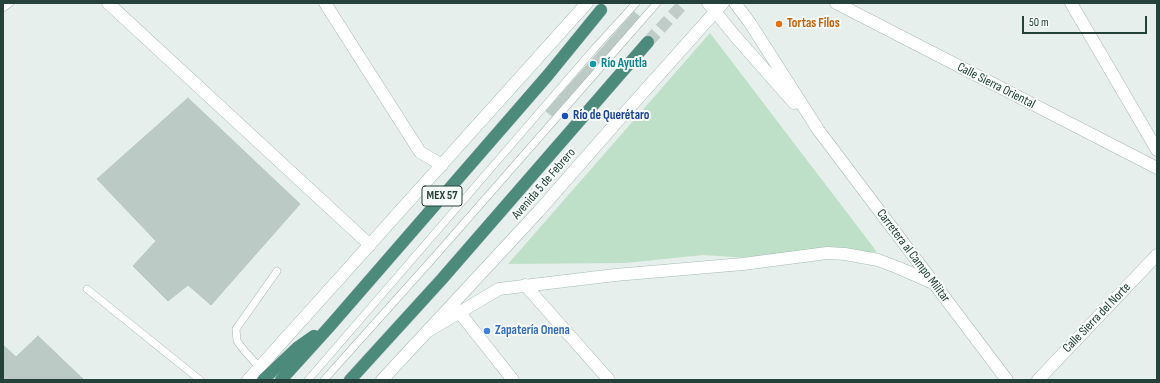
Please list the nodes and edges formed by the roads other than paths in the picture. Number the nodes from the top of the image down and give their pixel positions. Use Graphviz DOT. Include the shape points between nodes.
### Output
graph roads {
  1 [pos="10,3"];
  2 [pos="108,3"];
  3 [pos="325,3"];
  4 [pos="587,3"];
  5 [pos="636,3"];
  6 [pos="657,3"];
  7 [pos="736,3"];
  8 [pos="836,3"];
  9 [pos="1071,3"];
  10 [pos="716,6"];
  11 [pos="3,8"];
  12 [pos="601,10"];
  13 [pos="648,42"];
  14 [pos="819,131"];
  15 [pos="1157,150"];
  16 [pos="442,165"];
  17 [pos="1157,168"];
  18 [pos="370,245"];
  19 [pos="1157,256"];
  20 [pos="277,271"];
  21 [pos="933,283"];
  22 [pos="525,285"];
  23 [pos="86,289"];
  24 [pos="459,312"];
  25 [pos="330,326"];
  26 [pos="428,331"];
  27 [pos="259,367"];
  28 [pos="200,380"];
  29 [pos="248,380"];
  30 [pos="263,380"];
  31 [pos="281,380"];
  32 [pos="308,380"];
  33 [pos="324,380"];
  34 [pos="350,380"];
  35 [pos="382,380"];
  36 [pos="513,380"];
  37 [pos="610,380"];
  38 [pos="1007,380"];
  39 [pos="1038,380"];
  1 -- 11 [label="lane"];
  2 -- 18 [label="main road"];
  3 -- 16 [label="main road" via="420,152"];
  4 -- 16 [label="main road"];
  5 -- 32 [label="lane"];
  6 -- 33 [label="lane"];
  7 -- 14 [label="main road, Carretera al Campo Militar"];
  8 -- 17 [label="main road, Calle Sierra Oriental"];
  9 -- 15 [label="main road"];
  10 -- 14 [label="main road, Carretera al Campo Militar" via="735,36"];
  10 -- 26 [label="main road, Avenida 5 de Febrero" via="538,212"];
  12 -- 25 [label="highway, MEX 57" via="548,75"];
  13 -- 34 [label="highway, Avenida 5 de Febrero"];
  14 -- 21 [label="main road, Carretera al Campo Militar"];
  16 -- 18 [label="main road"];
  18 -- 27 [label="main road"];
  19 -- 39 [label="main road, Calle Sierra del Norte"];
  20 -- 27 [label="lane" via="236,329 237,341"];
  21 -- 22 [label="main road" via="878,260 827,253 743,264"];
  21 -- 38 [label="main road, Carretera al Campo Militar"];
  22 -- 24 [label="main road" via="499,289"];
  22 -- 37 [label="main road"];
  23 -- 28 [label="lane"];
  24 -- 26 [label="main road"];
  24 -- 36 [label="main road"];
  25 -- 30 [label="highway" via="296,348"];
  25 -- 31 [label="highway, MEX 57"];
  26 -- 35 [label="main road, Avenida 5 de Febrero"];
  27 -- 29 [label="main road"];
}
